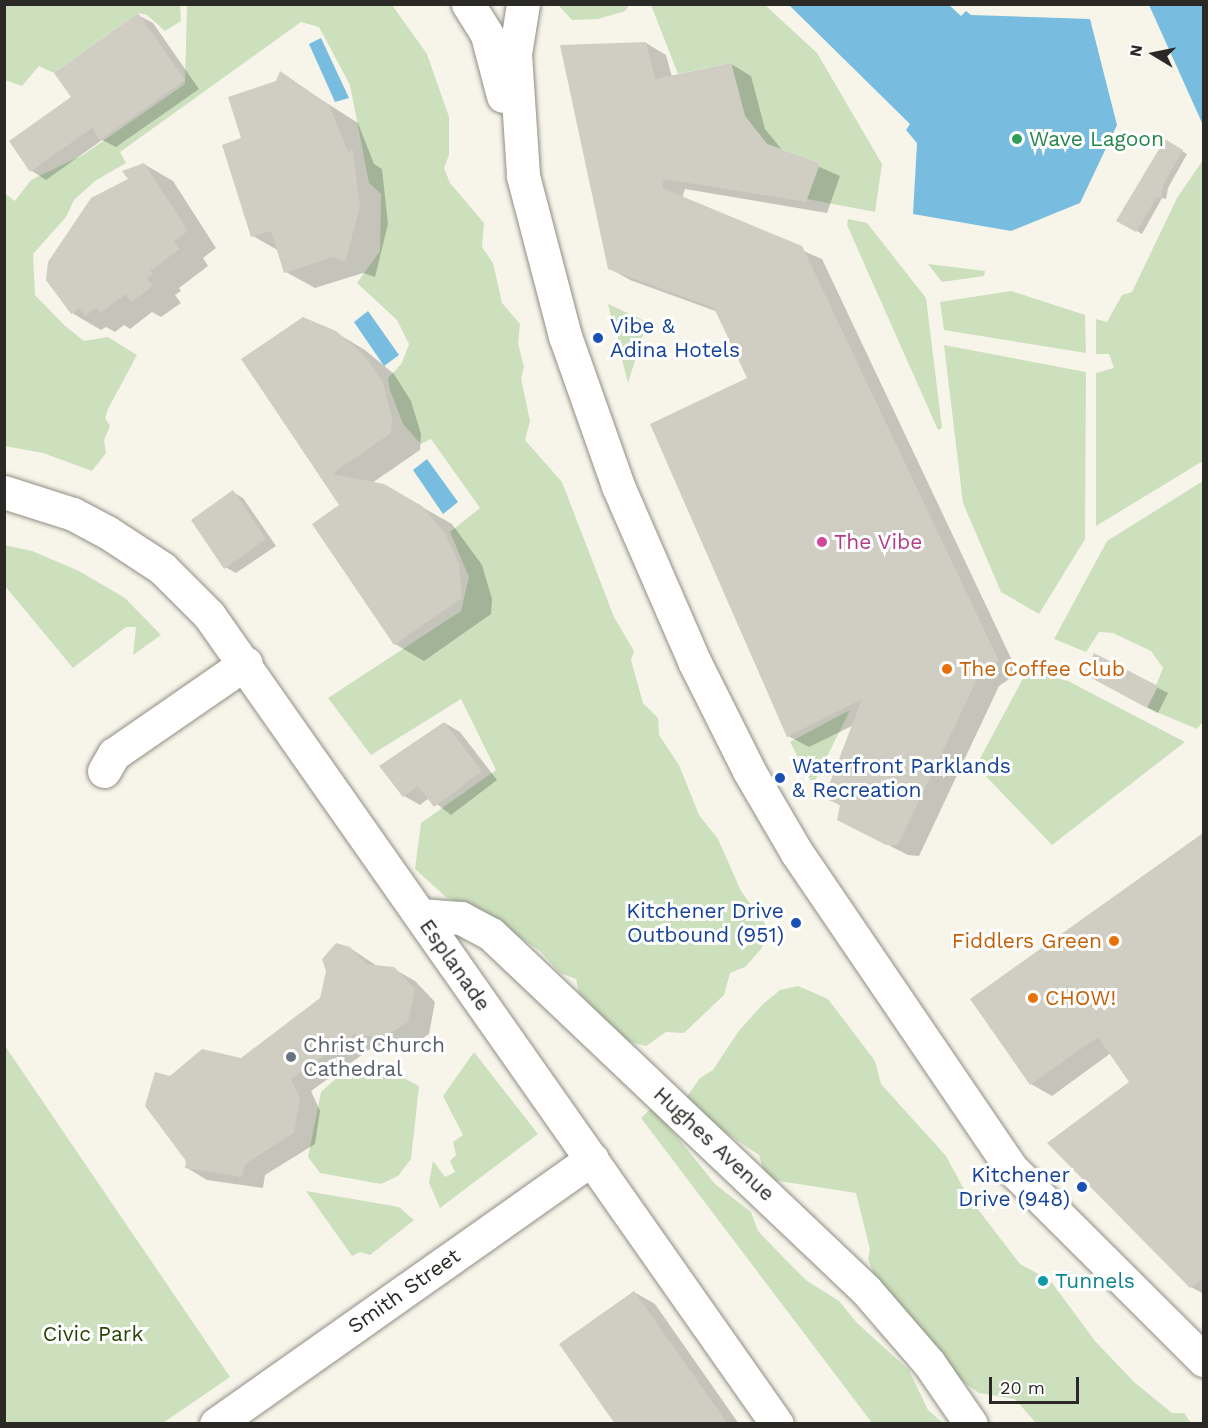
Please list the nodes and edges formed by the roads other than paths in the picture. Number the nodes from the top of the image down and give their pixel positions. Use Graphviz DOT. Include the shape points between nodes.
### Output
graph roads {
  1 [pos="468,4"];
  2 [pos="523,4"];
  3 [pos="523,176"];
  4 [pos="4,492"];
  5 [pos="246,663"];
  6 [pos="104,771"];
  7 [pos="420,915"];
  8 [pos="592,1159"];
  9 [pos="1203,1360"];
  10 [pos="216,1424"];
  11 [pos="777,1424"];
  12 [pos="971,1424"];
  1 -- 3 [label="street" via="487,36"];
  2 -- 3 [label="street" via="515,54"];
  3 -- 9 [label="street" via="565,336 618,486 694,661 749,771 797,853 1012,1169"];
  4 -- 5 [label="street, Esplanade" via="73,514 136,549 185,590"];
  5 -- 6 [label="street" via="114,754"];
  5 -- 7 [label="street, Esplanade"];
  7 -- 8 [label="street, Esplanade"];
  7 -- 12 [label="street, Hughes Avenue" via="461,918 491,934 866,1290 929,1364"];
  8 -- 10 [label="street, Smith Street"];
  8 -- 11 [label="street, Esplanade"];
}
